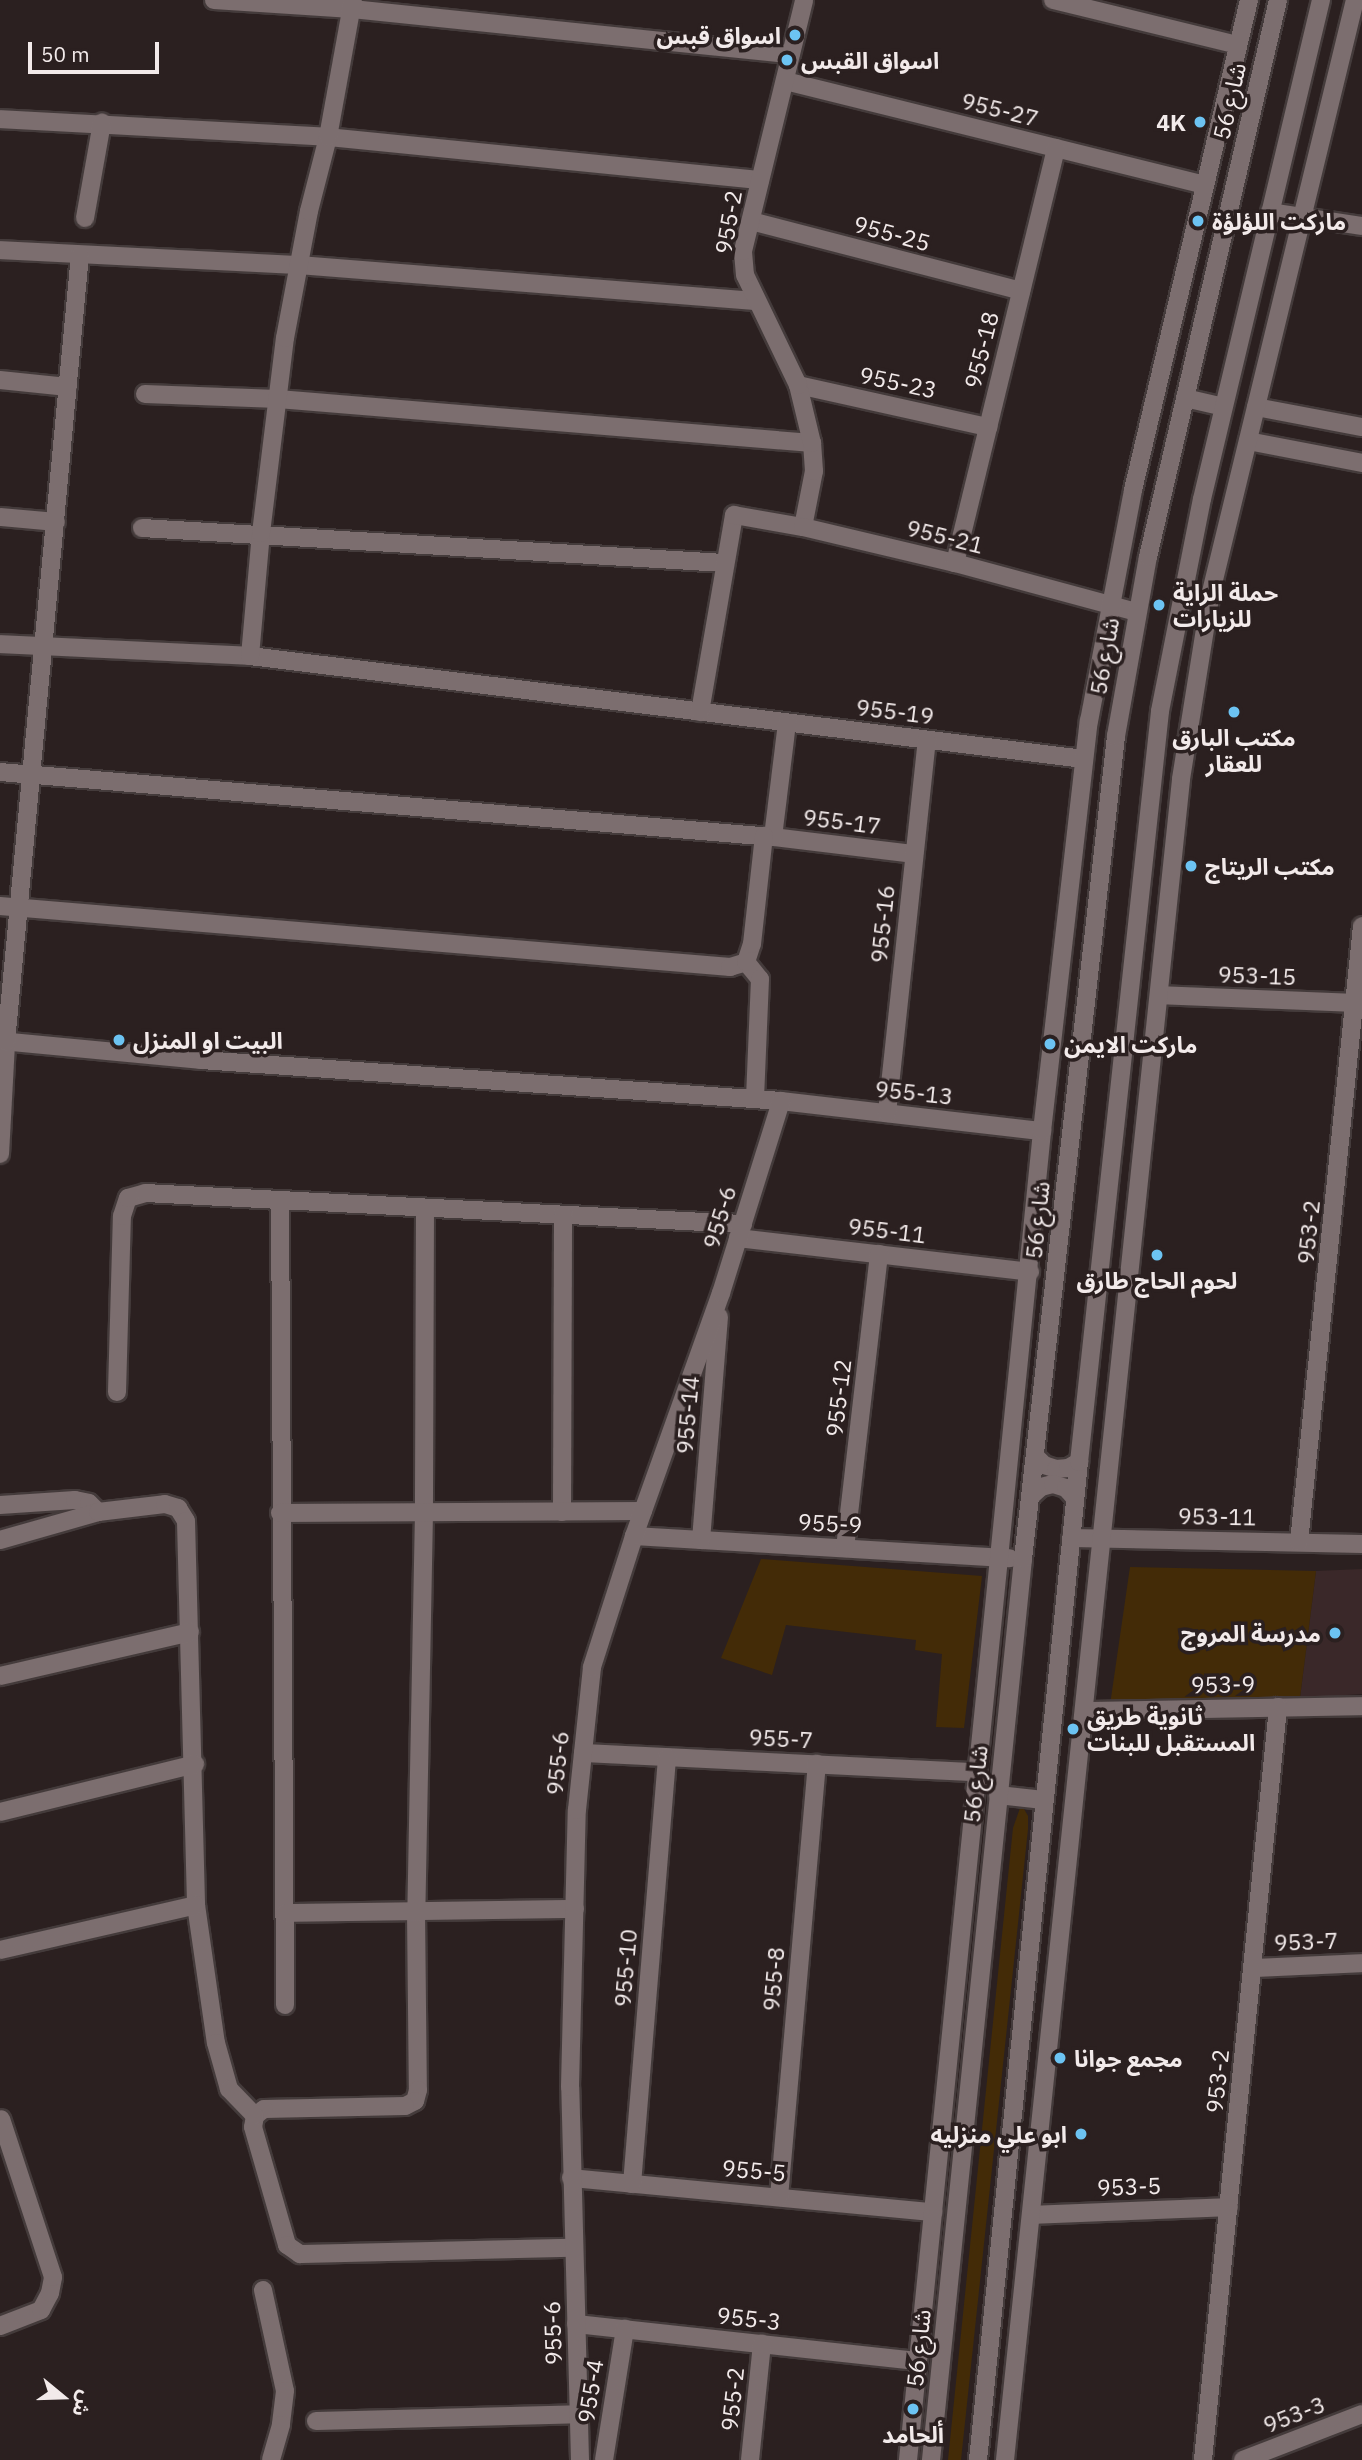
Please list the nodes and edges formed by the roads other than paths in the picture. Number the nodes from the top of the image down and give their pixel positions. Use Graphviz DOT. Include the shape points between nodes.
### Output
graph roads {
  1 [pos="214,0"];
  2 [pos="804,0"];
  3 [pos="1053,0"];
  4 [pos="1249,0"];
  5 [pos="1278,0"];
  6 [pos="1321,0"];
  7 [pos="1355,0"];
  8 [pos="352,4"];
  9 [pos="1085,4"];
  10 [pos="1238,45"];
  11 [pos="791,54"];
  12 [pos="785,80"];
  13 [pos="0,119"];
  14 [pos="102,123"];
  15 [pos="328,137"];
  16 [pos="1055,148"];
  17 [pos="761,180"];
  18 [pos="1204,185"];
  19 [pos="1270,212"];
  20 [pos="1304,216"];
  21 [pos="85,218"];
  22 [pos="751,221"];
  23 [pos="1362,226"];
  24 [pos="0,250"];
  25 [pos="80,255"];
  26 [pos="298,265"];
  27 [pos="1021,291"];
  28 [pos="756,301"];
  29 [pos="0,380"];
  30 [pos="798,385"];
  31 [pos="68,387"];
  32 [pos="145,394"];
  33 [pos="1185,398"];
  34 [pos="278,399"];
  35 [pos="1223,407"];
  36 [pos="1256,408"];
  37 [pos="988,427"];
  38 [pos="1362,427"];
  39 [pos="1248,441"];
  40 [pos="812,443"];
  41 [pos="1362,463"];
  42 [pos="0,517"];
  43 [pos="56,522"];
  44 [pos="803,527"];
  45 [pos="142,528"];
  46 [pos="261,533"];
  47 [pos="724,563"];
  48 [pos="954,563"];
  49 [pos="1109,607"];
  50 [pos="1136,612"];
  51 [pos="0,644"];
  52 [pos="46,646"];
  53 [pos="250,656"];
  54 [pos="700,712"];
  55 [pos="786,723"];
  56 [pos="927,740"];
  57 [pos="1084,759"];
  58 [pos="0,772"];
  59 [pos="33,774"];
  60 [pos="768,836"];
  61 [pos="914,854"];
  62 [pos="0,906"];
  63 [pos="20,907"];
  64 [pos="1362,926"];
  65 [pos="746,962"];
  66 [pos="1159,995"];
  67 [pos="1354,1003"];
  68 [pos="3,1041"];
  69 [pos="755,1099"];
  70 [pos="781,1101"];
  71 [pos="887,1113"];
  72 [pos="1042,1131"];
  73 [pos="0,1154"];
  74 [pos="280,1200"];
  75 [pos="425,1208"];
  76 [pos="564,1215"];
  77 [pos="741,1231"];
  78 [pos="879,1254"];
  79 [pos="1030,1272"];
  80 [pos="721,1293"];
  81 [pos="117,1392"];
  82 [pos="1035,1456"];
  83 [pos="1079,1462"];
  84 [pos="1031,1496"];
  85 [pos="1075,1498"];
  86 [pos="0,1505"];
  87 [pos="643,1511"];
  88 [pos="98,1512"];
  89 [pos="425,1512"];
  90 [pos="562,1512"];
  91 [pos="280,1513"];
  92 [pos="634,1536"];
  93 [pos="1071,1538"];
  94 [pos="0,1539"];
  95 [pos="1103,1539"];
  96 [pos="701,1540"];
  97 [pos="1299,1542"];
  98 [pos="1362,1544"];
  99 [pos="845,1548"];
  100 [pos="999,1558"];
  101 [pos="1023,1559"];
  102 [pos="190,1632"];
  103 [pos="0,1676"];
  104 [pos="1362,1706"];
  105 [pos="1278,1707"];
  106 [pos="1084,1711"];
  107 [pos="583,1753"];
  108 [pos="667,1757"];
  109 [pos="195,1764"];
  110 [pos="817,1764"];
  111 [pos="977,1772"];
  112 [pos="998,1795"];
  113 [pos="1044,1800"];
  114 [pos="0,1812"];
  115 [pos="197,1905"];
  116 [pos="575,1909"];
  117 [pos="416,1911"];
  118 [pos="285,1913"];
  119 [pos="0,1950"];
  120 [pos="1362,1963"];
  121 [pos="1253,1968"];
  122 [pos="285,2005"];
  123 [pos="255,2116"];
  124 [pos="1,2119"];
  125 [pos="571,2178"];
  126 [pos="632,2184"];
  127 [pos="779,2197"];
  128 [pos="1229,2207"];
  129 [pos="933,2212"];
  130 [pos="1032,2215"];
  131 [pos="573,2248"];
  132 [pos="263,2290"];
  133 [pos="576,2324"];
  134 [pos="0,2326"];
  135 [pos="625,2329"];
  136 [pos="991,2334"];
  137 [pos="762,2344"];
  138 [pos="916,2361"];
  139 [pos="1013,2384"];
  140 [pos="579,2414"];
  141 [pos="1362,2414"];
  142 [pos="316,2421"];
  143 [pos="271,2460"];
  144 [pos="580,2460"];
  145 [pos="604,2460"];
  146 [pos="750,2460"];
  147 [pos="908,2460"];
  148 [pos="931,2460"];
  149 [pos="978,2460"];
  150 [pos="1006,2460"];
  151 [pos="1203,2460"];
  152 [pos="1243,2460"];
  1 -- 8 [label="street"];
  2 -- 11 [label="street, 955-2"];
  3 -- 9 [label="street"];
  4 -- 10 [label="street"];
  5 -- 33 [label="street, شارع 56"];
  6 -- 19 [label="street"];
  7 -- 20 [label="street"];
  8 -- 11 [label="street"];
  8 -- 15 [label="street"];
  9 -- 10 [label="street"];
  10 -- 18 [label="street"];
  11 -- 12 [label="street, 955-2"];
  12 -- 16 [label="street, 955-27"];
  12 -- 17 [label="street, 955-2"];
  13 -- 14 [label="street"];
  14 -- 15 [label="street"];
  14 -- 21 [label="street"];
  15 -- 17 [label="street"];
  15 -- 26 [label="street"];
  16 -- 18 [label="street, 955-27"];
  16 -- 27 [label="street, 955-18"];
  17 -- 22 [label="street, 955-2"];
  18 -- 49 [label="street"];
  19 -- 20 [label="street"];
  19 -- 35 [label="street"];
  20 -- 23 [label="street"];
  20 -- 36 [label="street"];
  22 -- 27 [label="street, 955-25"];
  22 -- 28 [label="street, 955-2" via="743,251 745,275"];
  24 -- 25 [label="street"];
  25 -- 26 [label="street"];
  25 -- 31 [label="street"];
  26 -- 28 [label="street"];
  26 -- 34 [label="street"];
  27 -- 37 [label="street, 955-18"];
  28 -- 30 [label="street, 955-2"];
  29 -- 31 [label="street"];
  30 -- 37 [label="street, 955-23"];
  30 -- 40 [label="street, 955-2"];
  31 -- 43 [label="street"];
  32 -- 34 [label="street"];
  33 -- 35 [label="street"];
  33 -- 50 [label="street, شارع 56"];
  34 -- 40 [label="street"];
  34 -- 46 [label="street"];
  35 -- 83 [label="street" via="1184,581 1154,759"];
  36 -- 38 [label="street"];
  36 -- 39 [label="street"];
  37 -- 48 [label="street, 955-18"];
  39 -- 41 [label="street"];
  39 -- 66 [label="street" via="1202,636 1181,779"];
  40 -- 44 [label="street, 955-2" via="814,471"];
  42 -- 43 [label="street"];
  43 -- 52 [label="street"];
  44 -- 47 [label="street, 955-21" via="739,515 732,518"];
  44 -- 48 [label="street, 955-21"];
  45 -- 46 [label="street"];
  46 -- 47 [label="street"];
  46 -- 53 [label="street"];
  47 -- 54 [label="street"];
  48 -- 49 [label="street, 955-21"];
  49 -- 50 [label="street, 955-21"];
  49 -- 57 [label="street"];
  50 -- 82 [label="street, شارع 56" via="1108,798"];
  51 -- 52 [label="street, 955-19"];
  52 -- 53 [label="street, 955-19"];
  52 -- 59 [label="street"];
  53 -- 54 [label="street, 955-19"];
  54 -- 55 [label="street, 955-19"];
  55 -- 56 [label="street, 955-19"];
  55 -- 60 [label="street"];
  56 -- 57 [label="street, 955-19"];
  56 -- 61 [label="street, 955-16"];
  57 -- 72 [label="street"];
  58 -- 59 [label="street, 955-17"];
  59 -- 60 [label="street, 955-17"];
  59 -- 63 [label="street"];
  60 -- 61 [label="street, 955-17"];
  60 -- 65 [label="street"];
  61 -- 71 [label="street, 955-16"];
  62 -- 63 [label="street"];
  63 -- 65 [label="street" via="730,967"];
  63 -- 68 [label="street"];
  64 -- 67 [label="street, 953-2"];
  65 -- 69 [label="street" via="760,979"];
  66 -- 67 [label="street, 953-15"];
  66 -- 95 [label="street"];
  67 -- 97 [label="street, 953-2"];
  68 -- 69 [label="street, 955-13" via="201,1060"];
  68 -- 73 [label="street"];
  69 -- 70 [label="street, 955-13"];
  70 -- 71 [label="street, 955-13"];
  70 -- 77 [label="street, 955-6"];
  71 -- 72 [label="street, 955-13"];
  72 -- 79 [label="street"];
  74 -- 75 [label="street, 955-11"];
  74 -- 81 [label="street, 955-11" via="145,1193 128,1198 122,1216"];
  74 -- 91 [label="street"];
  75 -- 76 [label="street, 955-11"];
  75 -- 89 [label="street"];
  76 -- 77 [label="street, 955-11"];
  76 -- 90 [label="street"];
  77 -- 78 [label="street, 955-11"];
  77 -- 80 [label="street, 955-6"];
  78 -- 79 [label="street, 955-11"];
  78 -- 99 [label="street, 955-12"];
  79 -- 100 [label="street"];
  80 -- 87 [label="street, 955-6"];
  80 -- 96 [label="street, 955-14"];
  82 -- 83 [label="street" via="1056,1469"];
  82 -- 84 [label="street, شارع 56"];
  83 -- 85 [label="street"];
  84 -- 85 [label="street" via="1053,1484 1066,1488"];
  84 -- 101 [label="street, شارع 56"];
  85 -- 93 [label="street"];
  86 -- 88 [label="street" via="75,1500 89,1503"];
  87 -- 90 [label="street"];
  87 -- 92 [label="street, 955-6"];
  88 -- 94 [label="street"];
  88 -- 102 [label="street" via="165,1504 177,1508 186,1521"];
  89 -- 90 [label="street"];
  89 -- 91 [label="street"];
  89 -- 117 [label="street"];
  91 -- 118 [label="street"];
  92 -- 96 [label="street, 955-9"];
  92 -- 107 [label="street, 955-6" via="592,1667"];
  93 -- 95 [label="street, 953-11"];
  93 -- 113 [label="street"];
  95 -- 97 [label="street, 953-11"];
  95 -- 106 [label="street"];
  96 -- 99 [label="street, 955-9"];
  97 -- 98 [label="street, 953-11"];
  99 -- 100 [label="street, 955-9"];
  100 -- 101 [label="street, 955-9"];
  100 -- 111 [label="street"];
  101 -- 112 [label="street, شارع 56"];
  102 -- 103 [label="street"];
  102 -- 109 [label="street"];
  104 -- 105 [label="street, 953-9"];
  105 -- 106 [label="street, 953-9"];
  105 -- 121 [label="street, 953-2"];
  106 -- 130 [label="street"];
  107 -- 108 [label="street, 955-7"];
  107 -- 116 [label="street, 955-6"];
  108 -- 110 [label="street, 955-7"];
  108 -- 126 [label="street, 955-10"];
  109 -- 114 [label="street"];
  109 -- 115 [label="street"];
  110 -- 111 [label="street, 955-7"];
  110 -- 127 [label="street, 955-8"];
  111 -- 129 [label="street"];
  112 -- 113 [label="street"];
  112 -- 148 [label="street, شارع 56"];
  113 -- 136 [label="street"];
  115 -- 119 [label="street"];
  115 -- 123 [label="street" via="216,2043 229,2089"];
  116 -- 117 [label="street"];
  116 -- 125 [label="street, 955-6"];
  117 -- 118 [label="street"];
  117 -- 123 [label="street" via="415,2101 405,2106 264,2109"];
  118 -- 122 [label="street"];
  120 -- 121 [label="street, 953-7"];
  121 -- 128 [label="street, 953-2"];
  123 -- 131 [label="street" via="253,2127 292,2252"];
  124 -- 134 [label="street" via="53,2277 41,2310"];
  125 -- 126 [label="street, 955-5"];
  125 -- 131 [label="street, 955-6"];
  126 -- 127 [label="street, 955-5"];
  127 -- 129 [label="street, 955-5"];
  128 -- 130 [label="street, 953-5"];
  128 -- 151 [label="street, 953-2"];
  129 -- 138 [label="street"];
  130 -- 139 [label="street"];
  131 -- 133 [label="street, 955-6"];
  132 -- 143 [label="street" via="285,2391"];
  133 -- 135 [label="street, 955-3"];
  133 -- 140 [label="street, 955-6"];
  135 -- 137 [label="street, 955-3"];
  135 -- 145 [label="street, 955-4"];
  136 -- 139 [label="street"];
  136 -- 149 [label="street"];
  137 -- 138 [label="street, 955-3"];
  137 -- 146 [label="street, 955-2"];
  138 -- 147 [label="street"];
  139 -- 150 [label="street"];
  140 -- 142 [label="street"];
  140 -- 144 [label="street, 955-6"];
  141 -- 152 [label="street, 953-3"];
}
